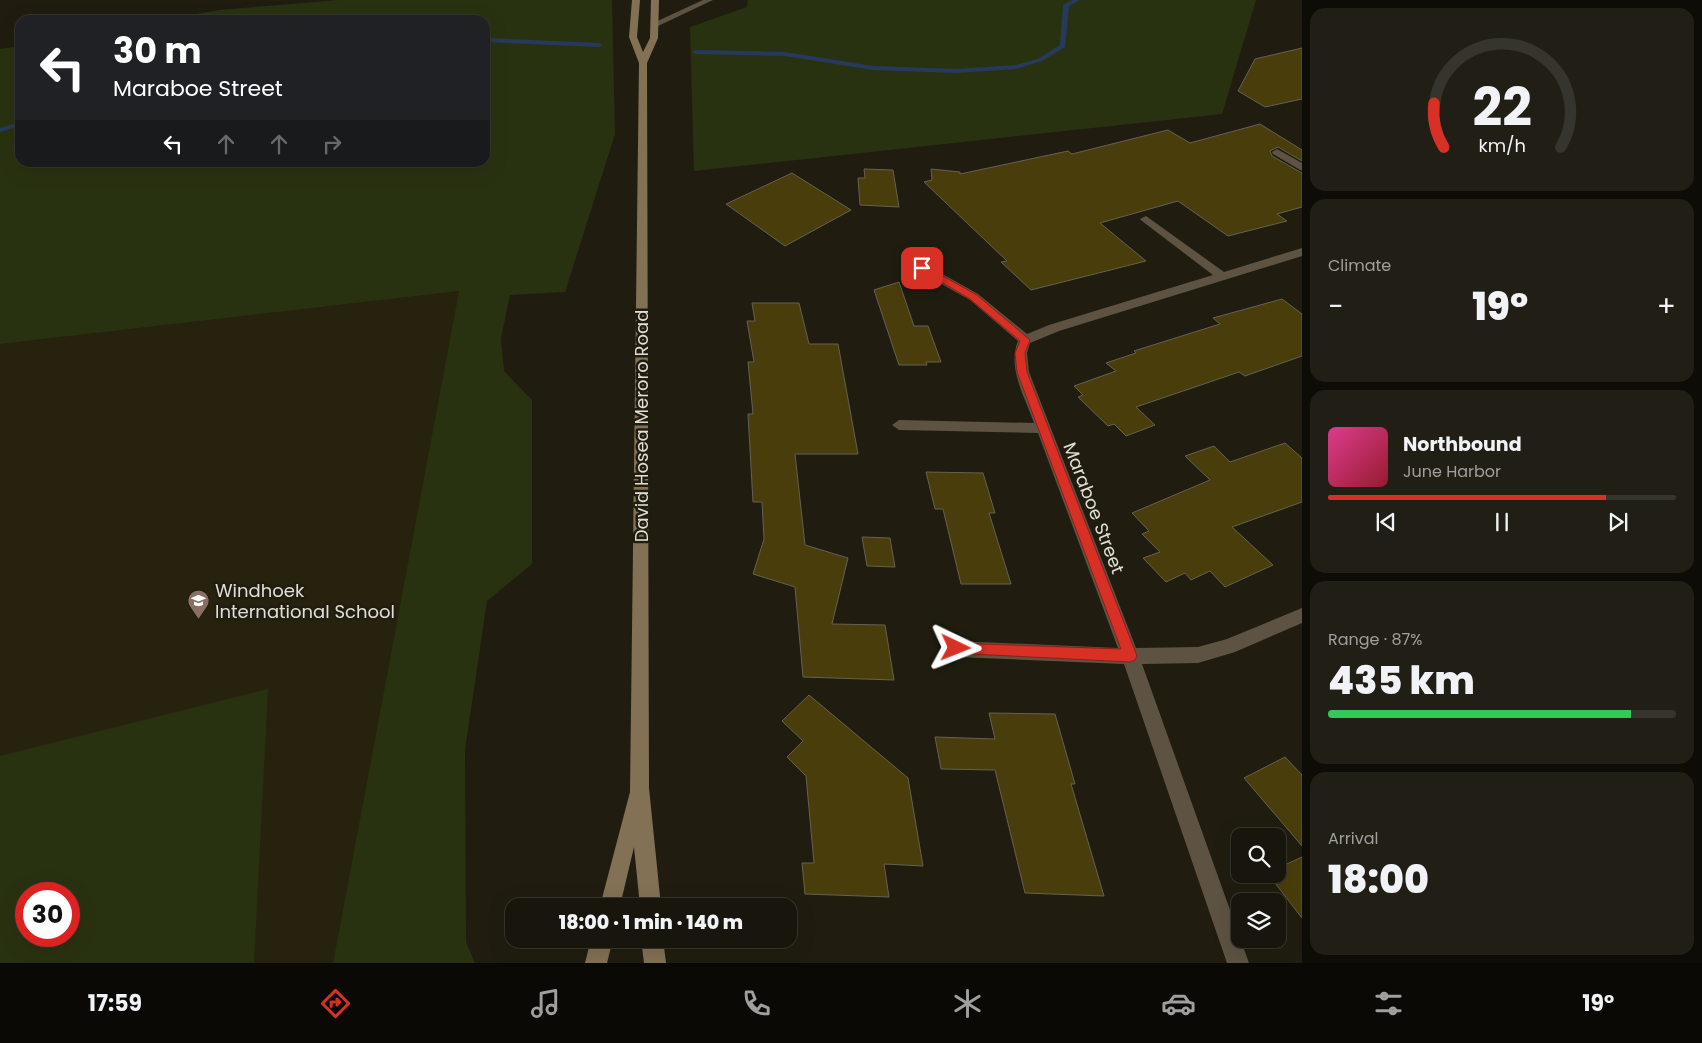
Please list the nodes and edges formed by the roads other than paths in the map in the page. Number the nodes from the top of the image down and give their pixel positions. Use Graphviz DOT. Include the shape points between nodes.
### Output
graph roads {
  1 [pos="636,0"];
  2 [pos="655,0"];
  3 [pos="709,0"];
  4 [pos="655,24"];
  5 [pos="643,63"];
  6 [pos="1277,152"];
  7 [pos="1302,168"];
  8 [pos="1146,219"];
  9 [pos="1302,252"];
  10 [pos="908,260"];
  11 [pos="1223,277"];
  12 [pos="1025,340"];
  13 [pos="898,425"];
  14 [pos="1041,428"];
  15 [pos="1302,615"];
  16 [pos="956,648"];
  17 [pos="1130,656"];
  18 [pos="639,788"];
  19 [pos="612,898"];
  20 [pos="649,898"];
  21 [pos="600,948"];
  22 [pos="653,948"];
  23 [pos="596,963"];
  24 [pos="655,963"];
  25 [pos="1238,963"];
  1 -- 5 [label="main road, David Hosea Meroro Road" via="633,37"];
  2 -- 4 [label="main road, David Hosea Meroro Road"];
  3 -- 4 [label="lane"];
  4 -- 5 [label="main road, David Hosea Meroro Road" via="654,38"];
  5 -- 18 [label="main road, David Hosea Meroro Road"];
  6 -- 7 [label="street"];
  8 -- 11 [label="street"];
  9 -- 11 [label="street"];
  10 -- 12 [label="street" via="974,297"];
  11 -- 12 [label="street" via="1086,317"];
  12 -- 14 [label="street, Maraboe Street" via="1020,353 1022,372"];
  13 -- 14 [label="street"];
  14 -- 17 [label="street, Maraboe Street"];
  15 -- 17 [label="street" via="1229,646 1198,654"];
  16 -- 17 [label="street"];
  17 -- 25 [label="street, Maraboe Street"];
  18 -- 19 [label="main road, David Hosea Meroro Road"];
  18 -- 20 [label="main road, David Hosea Meroro Road"];
  21 -- 23 [label="main road"];
  22 -- 24 [label="main road"];
}
